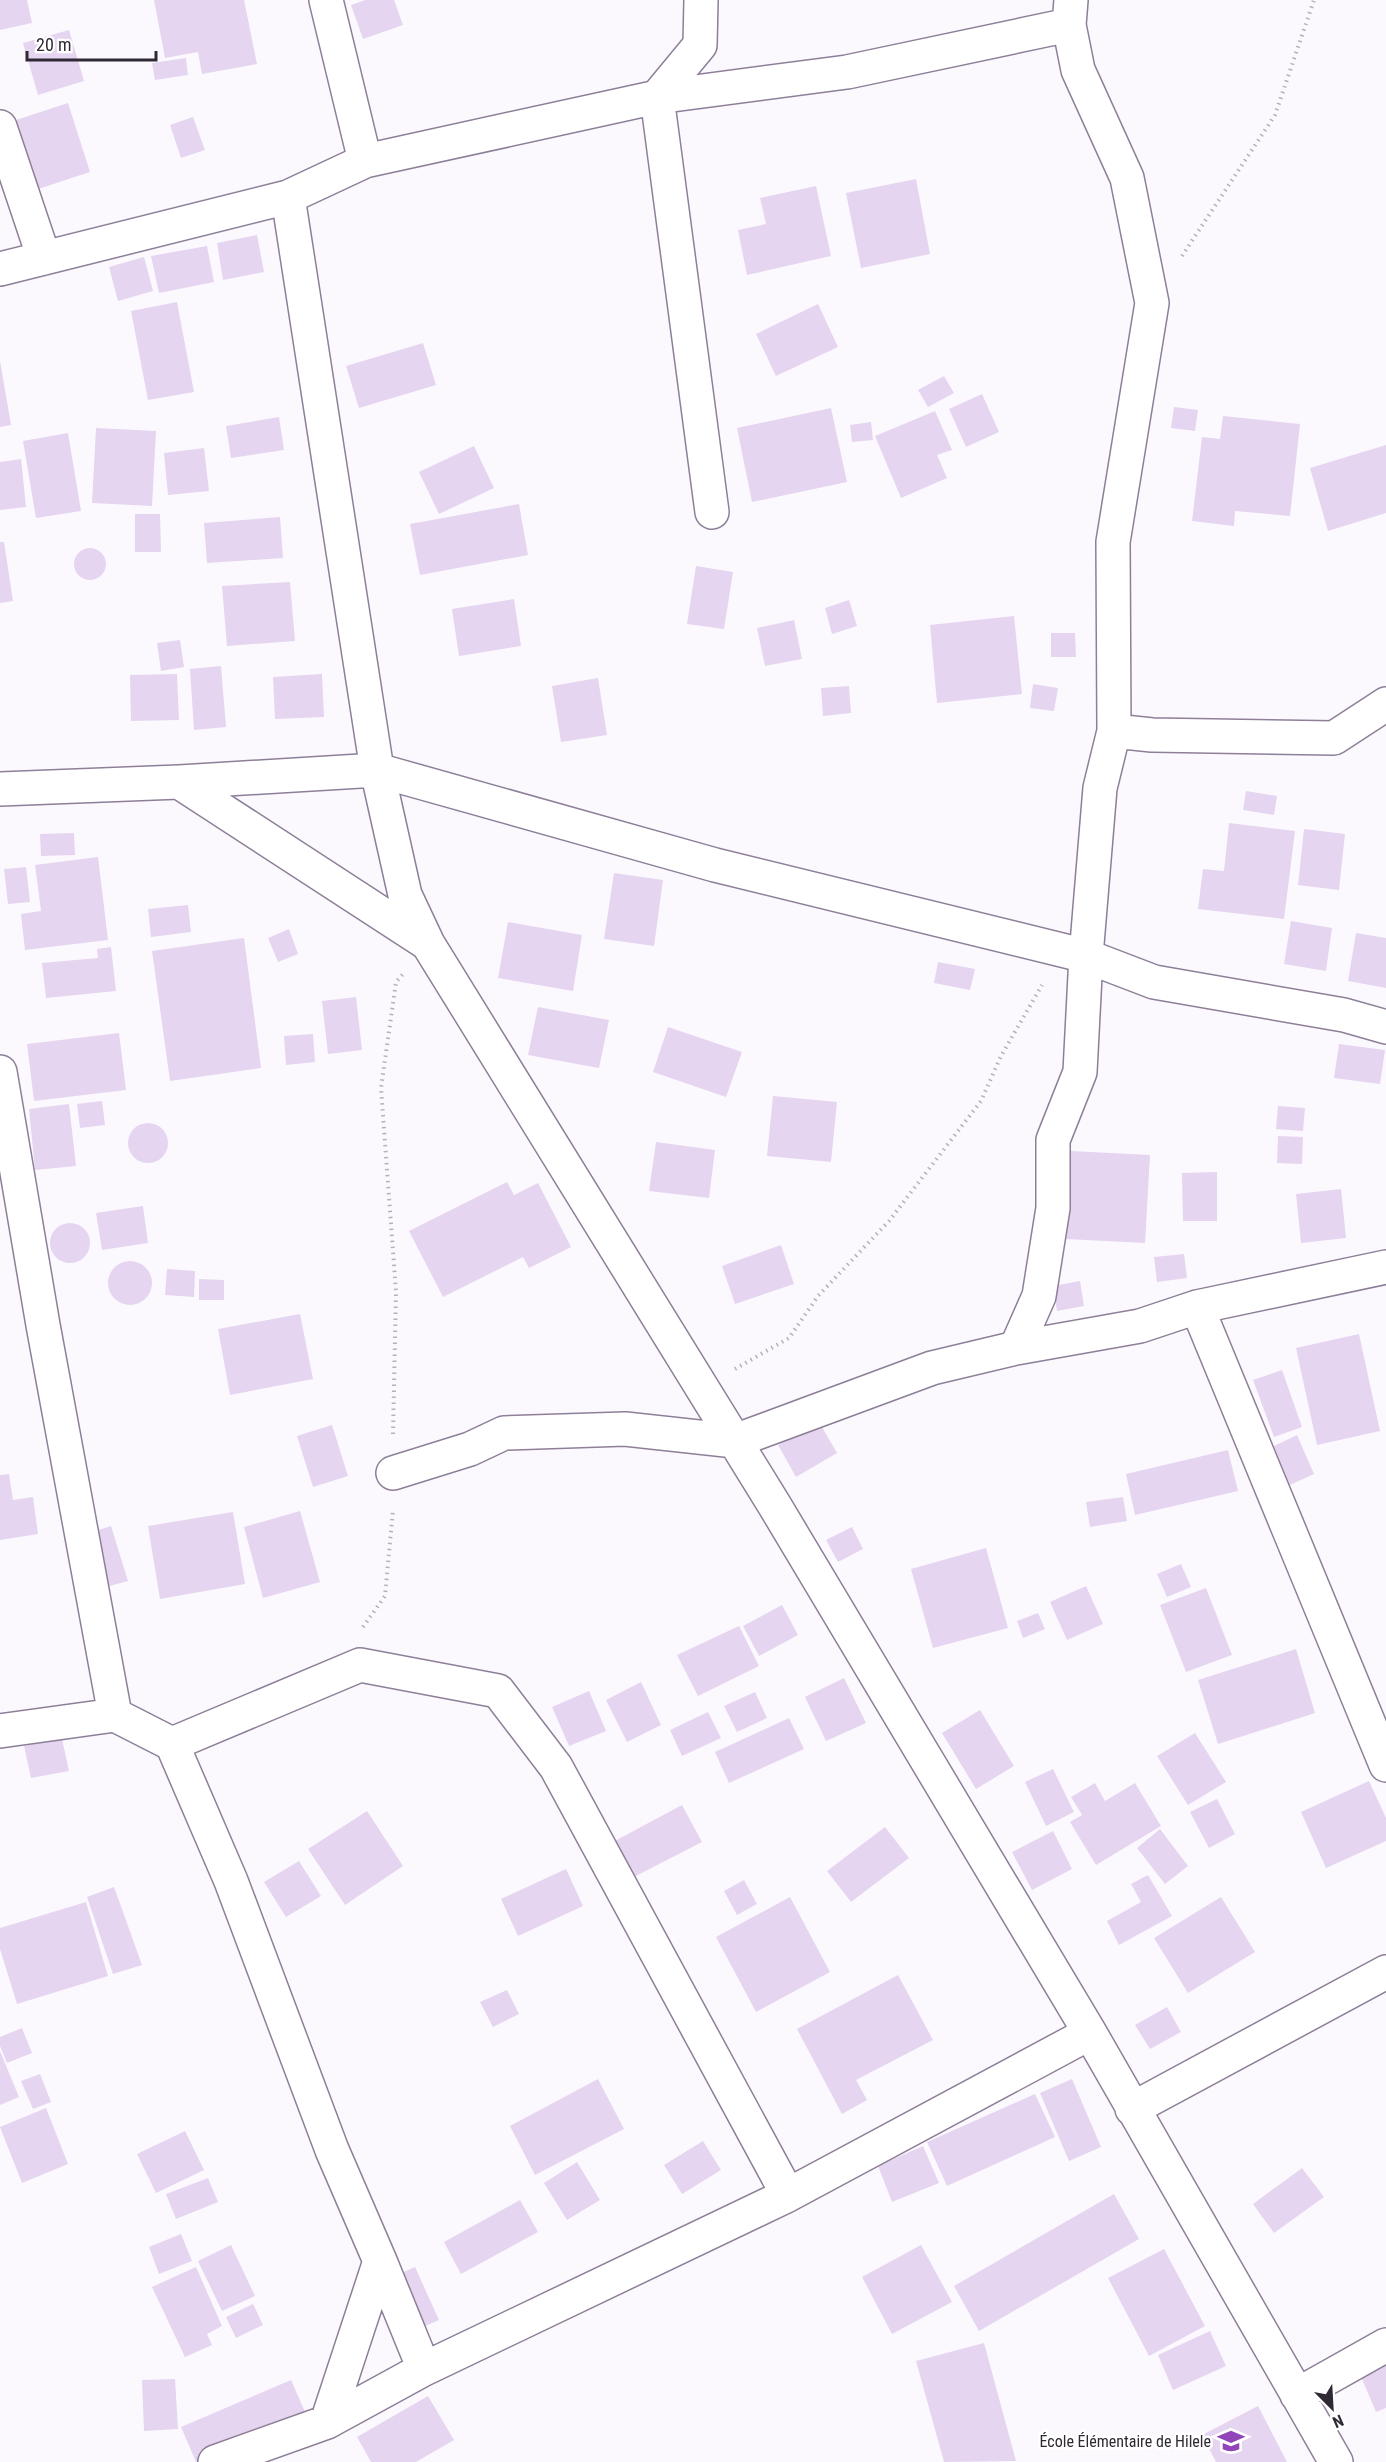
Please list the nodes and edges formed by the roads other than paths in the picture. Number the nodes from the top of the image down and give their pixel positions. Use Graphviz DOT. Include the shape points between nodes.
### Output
graph roads {
  1 [pos="326,0"];
  2 [pos="701,0"];
  3 [pos="1070,12"];
  4 [pos="657,97"];
  5 [pos="0,127"];
  6 [pos="365,161"];
  7 [pos="288,197"];
  8 [pos="44,258"];
  9 [pos="0,269"];
  10 [pos="712,513"];
  11 [pos="1386,704"];
  12 [pos="1114,731"];
  13 [pos="377,770"];
  14 [pos="179,782"];
  15 [pos="0,789"];
  16 [pos="428,944"];
  17 [pos="1074,953"];
  18 [pos="1386,1027"];
  19 [pos="0,1072"];
  20 [pos="1386,1267"];
  21 [pos="1197,1307"];
  22 [pos="1016,1348"];
  23 [pos="735,1441"];
  24 [pos="393,1473"];
  25 [pos="115,1715"];
  26 [pos="0,1731"];
  27 [pos="172,1744"];
  28 [pos="1386,1765"];
  29 [pos="1386,1972"];
  30 [pos="1089,2033"];
  31 [pos="1132,2109"];
  32 [pos="788,2195"];
  33 [pos="380,2261"];
  34 [pos="1386,2345"];
  35 [pos="424,2369"];
  36 [pos="1298,2395"];
  37 [pos="327,2422"];
  38 [pos="215,2462"];
  39 [pos="1336,2462"];
  1 -- 6 [label="street"];
  2 -- 4 [label="street" via="700,45"];
  3 -- 4 [label="street" via="847,72"];
  3 -- 12 [label="street" via="1078,70 1127,178 1152,303 1113,542"];
  4 -- 6 [label="street"];
  4 -- 10 [label="street"];
  5 -- 8 [label="street"];
  6 -- 7 [label="street"];
  7 -- 8 [label="street"];
  7 -- 13 [label="street"];
  8 -- 9 [label="street"];
  11 -- 12 [label="street" via="1334,738"];
  12 -- 17 [label="street" via="1100,788"];
  13 -- 14 [label="street"];
  13 -- 16 [label="street" via="405,895"];
  13 -- 17 [label="street" via="715,865"];
  14 -- 15 [label="street"];
  14 -- 16 [label="street"];
  16 -- 23 [label="street"];
  17 -- 18 [label="street" via="1154,982 1344,1015"];
  17 -- 22 [label="street" via="1080,1072 1053,1140 1053,1208 1039,1296"];
  19 -- 25 [label="street"];
  20 -- 21 [label="street"];
  21 -- 22 [label="street" via="1140,1326"];
  21 -- 28 [label="street"];
  22 -- 23 [label="street" via="932,1368"];
  23 -- 24 [label="street" via="626,1429 504,1433 470,1449"];
  23 -- 30 [label="street"];
  25 -- 26 [label="street"];
  25 -- 27 [label="street"];
  27 -- 32 [label="street" via="360,1665 498,1691 556,1767"];
  27 -- 33 [label="street" via="231,1881 332,2150"];
  29 -- 31 [label="street"];
  30 -- 31 [label="street"];
  30 -- 32 [label="street"];
  31 -- 36 [label="street"];
  32 -- 35 [label="street"];
  33 -- 35 [label="street"];
  33 -- 37 [label="street"];
  34 -- 36 [label="street"];
  35 -- 37 [label="street"];
  36 -- 39 [label="street"];
  37 -- 38 [label="street"];
}
